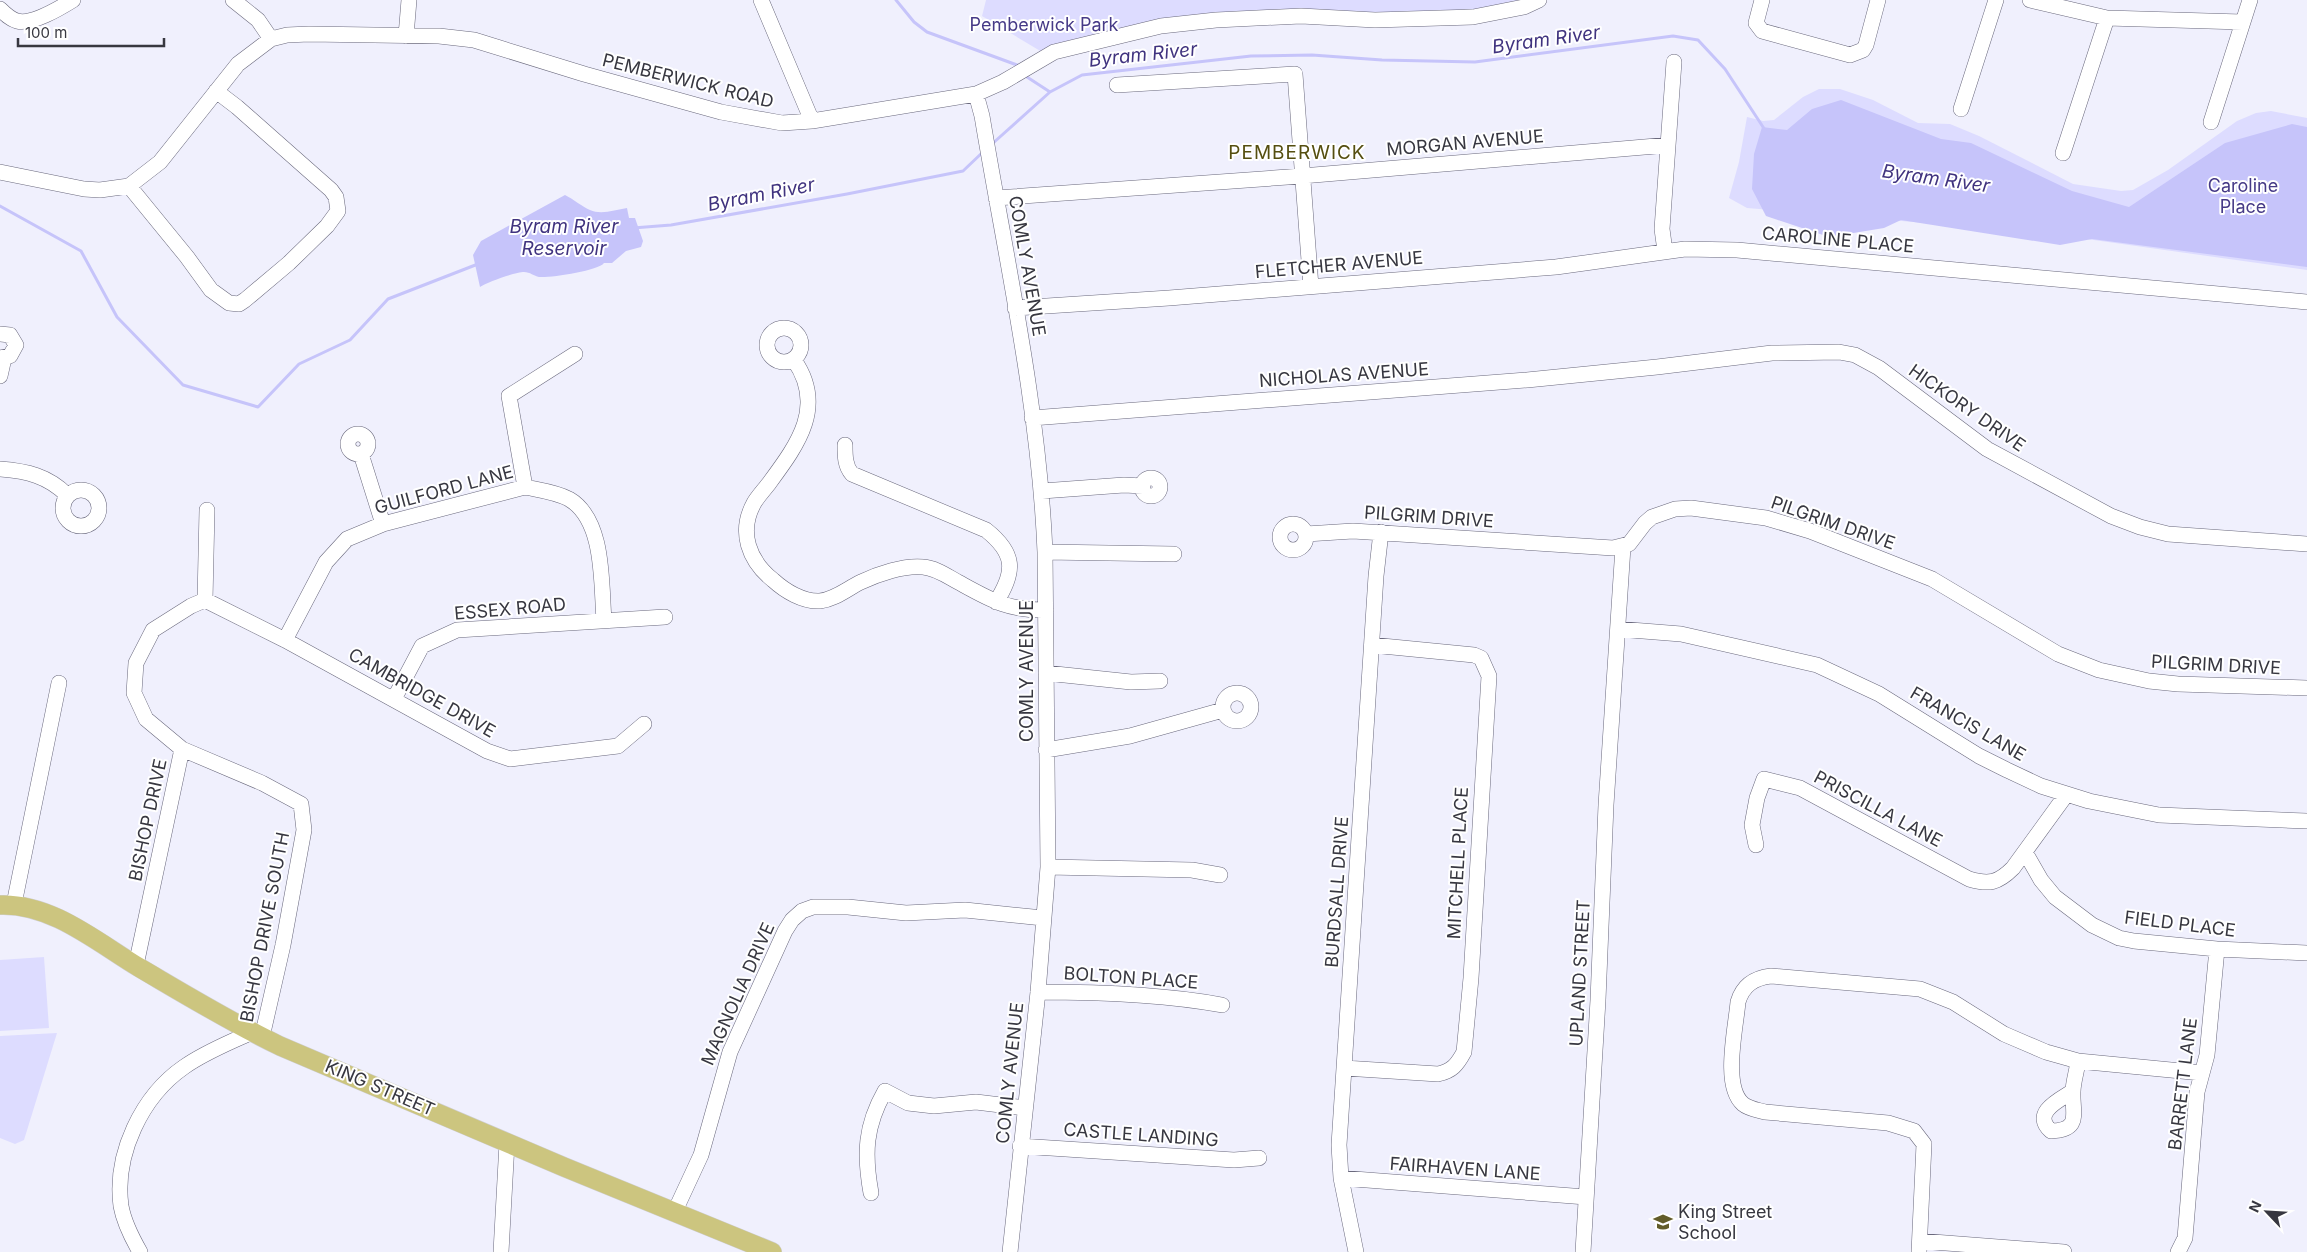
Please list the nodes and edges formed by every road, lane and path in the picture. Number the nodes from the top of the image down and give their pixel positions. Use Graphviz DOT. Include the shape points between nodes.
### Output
graph roads {
  1 [pos="74,0"];
  2 [pos="233,0"];
  3 [pos="410,0"];
  4 [pos="761,0"];
  5 [pos="1540,0"];
  6 [pos="1762,0"];
  7 [pos="1878,0"];
  8 [pos="1996,0"];
  9 [pos="2030,0"];
  10 [pos="2250,0"];
  11 [pos="0,9"];
  12 [pos="2107,18"];
  13 [pos="2242,22"];
  14 [pos="406,36"];
  15 [pos="271,38"];
  16 [pos="1674,62"];
  17 [pos="1118,85"];
  18 [pos="216,91"];
  19 [pos="976,94"];
  20 [pos="1961,109"];
  21 [pos="812,121"];
  22 [pos="2211,122"];
  23 [pos="1668,145"];
  24 [pos="2064,153"];
  25 [pos="0,172"];
  26 [pos="1302,176"];
  27 [pos="129,186"];
  28 [pos="996,198"];
  29 [pos="1665,251"];
  30 [pos="1311,286"];
  31 [pos="2307,302"];
  32 [pos="1015,308"];
  33 [pos="0,334"];
  34 [pos="575,354"];
  35 [pos="2,358"];
  36 [pos="794,360"];
  37 [pos="1657,368"];
  38 [pos="0,376"];
  39 [pos="1032,418"];
  40 [pos="845,445"];
  41 [pos="361,454"];
  42 [pos="0,469"];
  43 [pos="1143,486"];
  44 [pos="525,487"];
  45 [pos="1042,492"];
  46 [pos="68,495"];
  47 [pos="207,510"];
  48 [pos="383,524"];
  49 [pos="1381,532"];
  50 [pos="1306,534"];
  51 [pos="2307,544"];
  52 [pos="1623,547"];
  53 [pos="1045,552"];
  54 [pos="1174,554"];
  55 [pos="205,600"];
  56 [pos="996,602"];
  57 [pos="1046,610"];
  58 [pos="665,617"];
  59 [pos="604,620"];
  60 [pos="1618,629"];
  61 [pos="285,640"];
  62 [pos="1372,645"];
  63 [pos="1046,673"];
  64 [pos="1160,681"];
  65 [pos="58,683"];
  66 [pos="2307,688"];
  67 [pos="394,699"];
  68 [pos="1223,710"];
  69 [pos="644,724"];
  70 [pos="182,749"];
  71 [pos="1046,750"];
  72 [pos="2066,795"];
  73 [pos="2307,822"];
  74 [pos="1756,845"];
  75 [pos="2025,852"];
  76 [pos="1048,867"];
  77 [pos="1220,875"];
  78 [pos="7,904"];
  79 [pos="1043,918"];
  80 [pos="2217,949"];
  81 [pos="2307,953"];
  82 [pos="136,965"];
  83 [pos="1038,992"];
  84 [pos="1222,1005"];
  85 [pos="257,1035"];
  86 [pos="2078,1061"];
  87 [pos="1344,1068"];
  88 [pos="2202,1073"];
  89 [pos="2073,1091"];
  90 [pos="1025,1108"];
  91 [pos="507,1143"];
  92 [pos="1020,1146"];
  93 [pos="1259,1158"];
  94 [pos="1341,1178"];
  95 [pos="871,1193"];
  96 [pos="1586,1197"];
  97 [pos="675,1211"];
  98 [pos="1920,1247"];
  99 [pos="140,1252"];
  100 [pos="501,1252"];
  101 [pos="772,1252"];
  102 [pos="1010,1252"];
  103 [pos="1356,1252"];
  104 [pos="1582,1252"];
  105 [pos="2064,1252"];
  106 [pos="2178,1252"];
  1 -- 11 [label="street" via="51,13 25,21 14,20"];
  2 -- 15 [label="street" via="258,20"];
  3 -- 14 [label="street"];
  4 -- 21 [label="street"];
  5 -- 19 [label="street, PEMBERWICK ROAD" via="1524,7 1473,18 1375,20 1301,16 1161,26 1054,52"];
  6 -- 7 [label="street" via="1756,23 1762,31 1850,55 1863,50 1866,45"];
  8 -- 20 [label="street"];
  9 -- 12 [label="street"];
  10 -- 13 [label="street"];
  12 -- 13 [label="street"];
  12 -- 24 [label="street"];
  13 -- 22 [label="street"];
  14 -- 15 [label="street, PEMBERWICK ROAD" via="309,34"];
  14 -- 21 [label="street, PEMBERWICK ROAD" via="474,40 721,112 782,123"];
  15 -- 18 [label="street" via="238,64"];
  16 -- 23 [label="street"];
  17 -- 26 [label="street" via="1295,74"];
  18 -- 27 [label="street" via="160,162"];
  18 -- 27 [label="street" via="331,190 336,197 338,211 327,226 245,300 239,304 229,303 211,290"];
  19 -- 21 [label="street, PEMBERWICK ROAD"];
  19 -- 28 [label="street, COMLY AVENUE"];
  23 -- 26 [label="street, MORGAN AVENUE"];
  23 -- 29 [label="street" via="1662,229"];
  25 -- 27 [label="street" via="84,189"];
  26 -- 28 [label="street, MORGAN AVENUE"];
  26 -- 30 [label="street"];
  28 -- 32 [label="street, COMLY AVENUE"];
  29 -- 30 [label="street, FLETCHER AVENUE" via="1556,267"];
  29 -- 31 [label="street, CAROLINE PLACE" via="1685,248 1737,250"];
  30 -- 32 [label="street, FLETCHER AVENUE"];
  32 -- 39 [label="street, COMLY AVENUE"];
  33 -- 35 [label="street" via="10,335 16,346 10,356"];
  34 -- 44 [label="street" via="509,396"];
  35 -- 38 [label="street"];
  36 -- 56 [label="street" via="806,380 808,411 792,451 750,511 748,545 759,569 787,591 808,600 820,601 899,569 924,567"];
  37 -- 39 [label="street, NICHOLAS AVENUE"];
  37 -- 51 [label="street, HICKORY DRIVE" via="1772,352 1855,355 1879,368 1987,449 2111,516 2140,528 2168,534"];
  39 -- 45 [label="street, COMLY AVENUE"];
  40 -- 56 [label="street" via="845,460 852,474 986,530 1002,543 1010,560 1006,585"];
  41 -- 48 [label="street"];
  42 -- 46 [label="street" via="47,478"];
  43 -- 45 [label="street"];
  44 -- 48 [label="street, GUILFORD LANE"];
  44 -- 59 [label="street, GUILFORD LANE" via="548,491 570,500 589,520 598,544"];
  45 -- 53 [label="street, COMLY AVENUE"];
  47 -- 55 [label="street"];
  48 -- 61 [label="street, GUILFORD LANE" via="347,539 326,562"];
  49 -- 50 [label="street, PILGRIM DRIVE"];
  49 -- 52 [label="street, PILGRIM DRIVE"];
  49 -- 62 [label="street, BURDSALL DRIVE"];
  52 -- 60 [label="street, UPLAND STREET"];
  52 -- 66 [label="street, PILGRIM DRIVE" via="1652,517 1675,508 1766,518 1818,534 1932,579 2058,654 2098,670 2178,684"];
  53 -- 54 [label="street"];
  53 -- 57 [label="street, COMLY AVENUE"];
  55 -- 61 [label="street, CAMBRIDGE DRIVE"];
  55 -- 70 [label="street, BISHOP DRIVE" via="152,630 136,663 134,693 146,719"];
  56 -- 57 [label="street" via="1022,610"];
  57 -- 63 [label="street, COMLY AVENUE"];
  58 -- 59 [label="street, ESSEX ROAD"];
  59 -- 67 [label="street, ESSEX ROAD" via="456,630 422,646"];
  60 -- 72 [label="street, FRANCIS LANE" via="1681,634 1817,665 1878,694 1979,756"];
  60 -- 96 [label="street, UPLAND STREET"];
  61 -- 67 [label="street, CAMBRIDGE DRIVE"];
  62 -- 87 [label="street, BURDSALL DRIVE"];
  62 -- 87 [label="street, MITCHELL PLACE" via="1474,655 1481,658 1489,676 1471,978 1464,1052 1458,1063 1447,1072"];
  63 -- 64 [label="street" via="1131,682"];
  63 -- 71 [label="street, COMLY AVENUE"];
  65 -- 78 [label="street"];
  67 -- 69 [label="street, CAMBRIDGE DRIVE" via="487,751 510,759 618,746"];
  68 -- 71 [label="street" via="1130,736"];
  70 -- 82 [label="street, BISHOP DRIVE"];
  70 -- 85 [label="street, BISHOP DRIVE SOUTH" via="262,783 301,804 304,830 283,945"];
  71 -- 76 [label="street, COMLY AVENUE"];
  72 -- 73 [label="street, FRANCIS LANE" via="2111,807 2159,814"];
  72 -- 75 [label="street"];
  74 -- 75 [label="street, PRISCILLA LANE" via="1752,825 1764,779 1800,788 1979,881 2004,878"];
  75 -- 80 [label="street, FIELD PLACE" via="2055,897 2108,933 2134,941"];
  76 -- 77 [label="street" via="1192,870"];
  76 -- 79 [label="street, COMLY AVENUE"];
  78 -- 82 [label="main road, KING STREET" via="75,925"];
  79 -- 83 [label="street, COMLY AVENUE"];
  79 -- 97 [label="street, MAGNOLIA DRIVE" via="965,910 906,913 821,907 802,911 785,931 730,1052 701,1156"];
  80 -- 81 [label="street, FIELD PLACE"];
  80 -- 88 [label="street, BARRETT LANE"];
  82 -- 85 [label="main road, KING STREET"];
  83 -- 84 [label="street, BOLTON PLACE" via="1196,1000"];
  83 -- 90 [label="street, COMLY AVENUE"];
  85 -- 91 [label="main road, KING STREET"];
  85 -- 99 [label="street" via="202,1055 182,1068 147,1103 134,1126 126,1152 121,1206 128,1231"];
  86 -- 88 [label="street"];
  86 -- 89 [label="street"];
  86 -- 98 [label="street" via="2004,1034 1953,1002 1920,989 1771,976 1760,977 1746,986 1738,1002 1732,1059 1739,1099 1751,1108 1765,1112 1888,1123 1914,1132 1924,1144"];
  87 -- 94 [label="street, BURDSALL DRIVE" via="1339,1145"];
  88 -- 106 [label="street, BARRETT LANE" via="2185,1238"];
  90 -- 92 [label="street, COMLY AVENUE"];
  90 -- 95 [label="street" via="976,1102 934,1106 908,1103 885,1091 870,1120 867,1170"];
  91 -- 97 [label="main road, KING STREET"];
  91 -- 100 [label="street"];
  92 -- 93 [label="street, CASTLE LANDING" via="1234,1160"];
  92 -- 102 [label="street, COMLY AVENUE"];
  94 -- 96 [label="street, FAIRHAVEN LANE"];
  94 -- 103 [label="street, BURDSALL DRIVE"];
  96 -- 104 [label="street, UPLAND STREET"];
  97 -- 101 [label="main road, KING STREET"];
  98 -- 105 [label="street"];
}
